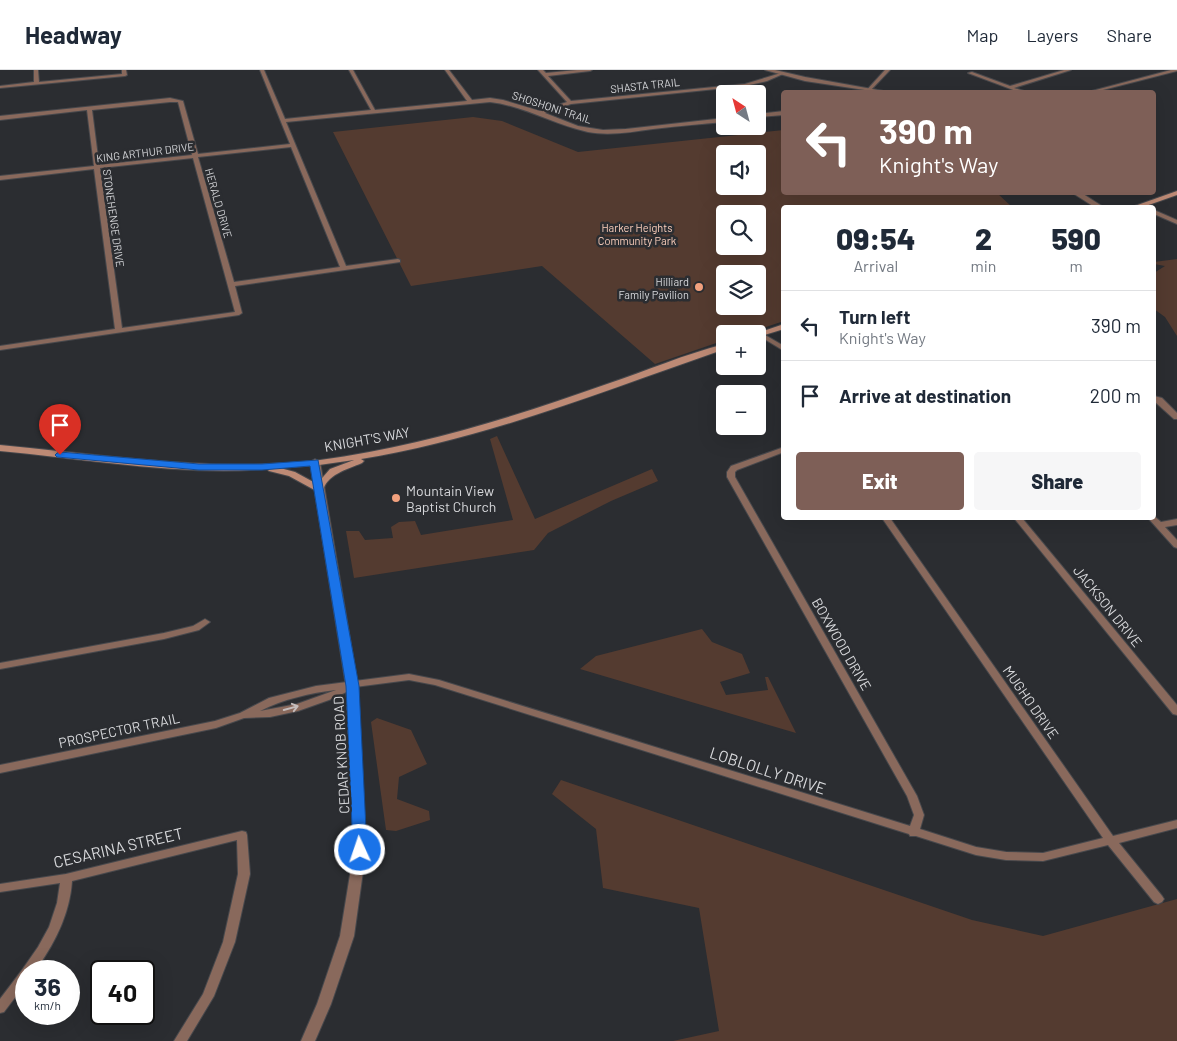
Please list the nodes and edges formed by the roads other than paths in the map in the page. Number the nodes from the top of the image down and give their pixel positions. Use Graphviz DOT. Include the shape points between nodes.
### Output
graph roads {
  1 [pos="36,70"];
  2 [pos="262,70"];
  3 [pos="351,70"];
  4 [pos="448,70"];
  5 [pos="540,70"];
  6 [pos="590,70"];
  7 [pos="768,70"];
  8 [pos="888,70"];
  9 [pos="1070,70"];
  10 [pos="1177,70"];
  11 [pos="125,72"];
  12 [pos="970,73"];
  13 [pos="781,74"];
  14 [pos="545,75"];
  15 [pos="37,84"];
  16 [pos="0,87"];
  17 [pos="1011,88"];
  18 [pos="863,90"];
  19 [pos="869,90"];
  20 [pos="1016,90"];
  21 [pos="1099,90"];
  22 [pos="470,101"];
  23 [pos="570,103"];
  24 [pos="89,108"];
  25 [pos="374,112"];
  26 [pos="540,113"];
  27 [pos="781,113"];
  28 [pos="766,115"];
  29 [pos="0,118"];
  30 [pos="282,121"];
  31 [pos="716,121"];
  32 [pos="292,144"];
  33 [pos="195,156"];
  34 [pos="97,167"];
  35 [pos="0,178"];
  36 [pos="1177,192"];
  37 [pos="1079,195"];
  38 [pos="1097,205"];
  39 [pos="1143,205"];
  40 [pos="1156,213"];
  41 [pos="1177,222"];
  42 [pos="398,261"];
  43 [pos="344,268"];
  44 [pos="232,284"];
  45 [pos="781,327"];
  46 [pos="118,331"];
  47 [pos="766,332"];
  48 [pos="766,339"];
  49 [pos="0,348"];
  50 [pos="781,348"];
  51 [pos="716,349"];
  52 [pos="1156,399"];
  53 [pos="1177,417"];
  54 [pos="0,448"];
  55 [pos="781,450"];
  56 [pos="380,453"];
  57 [pos="315,462"];
  58 [pos="262,467"];
  59 [pos="320,489"];
  60 [pos="887,520"];
  61 [pos="1020,520"];
  62 [pos="1154,520"];
  63 [pos="1177,522"];
  64 [pos="1159,525"];
  65 [pos="1177,545"];
  66 [pos="205,622"];
  67 [pos="0,666"];
  68 [pos="352,686"];
  69 [pos="1177,712"];
  70 [pos="0,769"];
  71 [pos="1177,824"];
  72 [pos="914,833"];
  73 [pos="1111,841"];
  74 [pos="66,878"];
  75 [pos="0,888"];
  76 [pos="1158,898"];
  77 [pos="35,960"];
  78 [pos="15,988"];
  79 [pos="0,1008"];
  80 [pos="180,1041"];
  81 [pos="308,1041"];
  1 -- 15 [label="street"];
  2 -- 30 [label="street"];
  3 -- 25 [label="street"];
  4 -- 22 [label="street"];
  5 -- 14 [label="street"];
  6 -- 14 [label="street"];
  7 -- 13 [label="street"];
  8 -- 19 [label="street"];
  9 -- 17 [label="street" via="1024,81"];
  10 -- 21 [label="street"];
  11 -- 15 [label="street"];
  12 -- 17 [label="street"];
  13 -- 18 [label="street"];
  13 -- 23 [label="street, SHASTA TRAIL" via="745,85"];
  14 -- 23 [label="street"];
  15 -- 16 [label="street"];
  17 -- 20 [label="street"];
  22 -- 25 [label="street, SHOSHONI TRAIL"];
  22 -- 26 [label="street, SHOSHONI TRAIL" via="506,102"];
  23 -- 26 [label="street, SHASTA TRAIL"];
  24 -- 29 [label="street"];
  24 -- 33 [label="street, HERALD DRIVE" via="180,101"];
  24 -- 34 [label="street, STONEHENGE DRIVE"];
  25 -- 30 [label="street, SHOSHONI TRAIL"];
  26 -- 31 [label="street, SHOSHONI TRAIL" via="598,132"];
  27 -- 28 [label="street"];
  30 -- 32 [label="street"];
  32 -- 33 [label="street, KING ARTHUR DRIVE"];
  32 -- 43 [label="street"];
  33 -- 34 [label="street, KING ARTHUR DRIVE"];
  33 -- 44 [label="street, HERALD DRIVE"];
  34 -- 35 [label="street, KING ARTHUR DRIVE"];
  34 -- 46 [label="street, STONEHENGE DRIVE"];
  36 -- 39 [label="main road"];
  37 -- 38 [label="street"];
  40 -- 41 [label="street"];
  42 -- 43 [label="street"];
  43 -- 44 [label="street"];
  44 -- 46 [label="street, HERALD DRIVE" via="239,313"];
  45 -- 47 [label="main road"];
  46 -- 49 [label="street"];
  48 -- 50 [label="street"];
  51 -- 56 [label="main road, KNIGHT'S WAY" via="506,420"];
  52 -- 53 [label="street"];
  54 -- 58 [label="main road, KNIGHT'S WAY" via="169,466"];
  55 -- 72 [label="street, BOXWOOD DRIVE" via="734,468 731,472 734,482 912,796 918,815"];
  56 -- 57 [label="main road, KNIGHT'S WAY"];
  56 -- 59 [label="main road" via="339,468 328,476"];
  57 -- 58 [label="main road, KNIGHT'S WAY"];
  57 -- 59 [label="street, CEDAR KNOB ROAD"];
  58 -- 59 [label="main road" via="292,474"];
  59 -- 68 [label="street, CEDAR KNOB ROAD"];
  60 -- 73 [label="street, MUGHO DRIVE"];
  61 -- 69 [label="street, JACKSON DRIVE"];
  62 -- 64 [label="street"];
  63 -- 64 [label="street"];
  64 -- 65 [label="street"];
  66 -- 67 [label="street" via="196,628 164,636"];
  68 -- 70 [label="street, PROSPECTOR TRAIL" via="334,695 273,713 244,714 216,724"];
  68 -- 72 [label="street, LOBLOLLY DRIVE" via="409,677 436,682"];
  68 -- 81 [label="street, CEDAR KNOB ROAD" via="360,850 346,936"];
  71 -- 73 [label="street, LOBLOLLY DRIVE"];
  72 -- 73 [label="street, LOBLOLLY DRIVE" via="976,852 1006,856 1043,856"];
  73 -- 76 [label="street, MUGHO DRIVE"];
  74 -- 75 [label="street, CESARINA STREET"];
  74 -- 77 [label="street" via="67,887 58,916"];
  74 -- 80 [label="street, CESARINA STREET" via="242,835 244,874 229,942 208,996"];
  78 -- 79 [label="street"];
}
